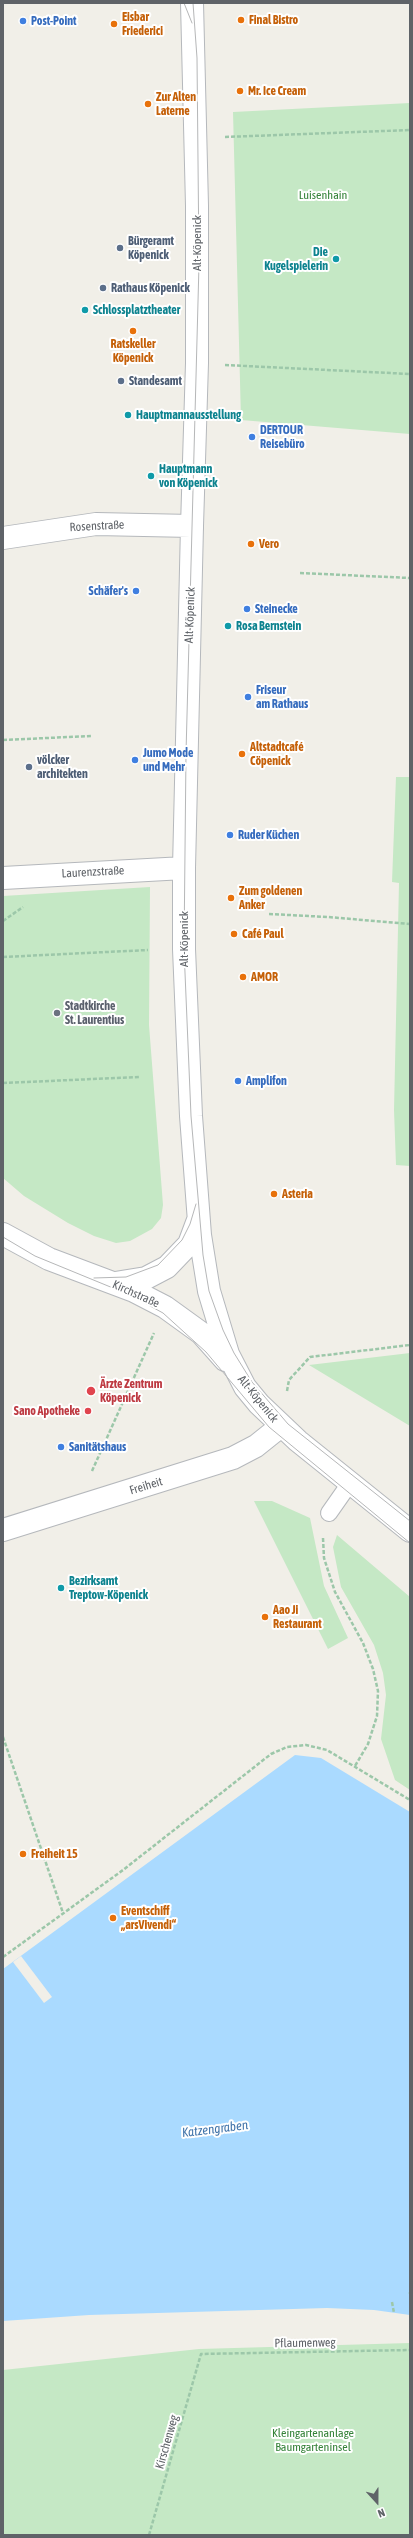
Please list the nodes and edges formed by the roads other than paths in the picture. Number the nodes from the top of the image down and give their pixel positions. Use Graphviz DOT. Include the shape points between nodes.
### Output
graph roads {
  1 [pos="192,7"];
  2 [pos="192,526"];
  3 [pos="3,538"];
  4 [pos="184,868"];
  5 [pos="3,878"];
  6 [pos="199,1210"];
  7 [pos="3,1234"];
  8 [pos="111,1282"];
  9 [pos="245,1387"];
  10 [pos="281,1426"];
  11 [pos="350,1483"];
  12 [pos="329,1513"];
  13 [pos="3,1530"];
  14 [pos="410,1531"];
  1 -- 2 [label="street, Alt-Köpenick" via="196,138 197,363"];
  2 -- 3 [label="street, Rosenstraße" via="96,524"];
  2 -- 4 [label="street, Alt-Köpenick"];
  4 -- 5 [label="street, Laurenzstraße"];
  4 -- 6 [label="street, Alt-Köpenick" via="186,1010"];
  6 -- 8 [label="street, Alt-Köpenick" via="197,1226 189,1244 171,1264 146,1278 123,1283"];
  6 -- 9 [label="street, Alt-Köpenick" via="203,1255 213,1309 228,1354"];
  7 -- 8 [label="street, Kirchstraße" via="49,1259"];
  8 -- 9 [label="street, Kirchstraße" via="165,1307 201,1333"];
  9 -- 10 [label="street, Alt-Köpenick"];
  10 -- 11 [label="street, Alt-Köpenick"];
  10 -- 13 [label="street, Freiheit" via="256,1446 233,1458"];
  11 -- 12 [label="lane"];
  11 -- 14 [label="street, Alt-Köpenick"];
}
